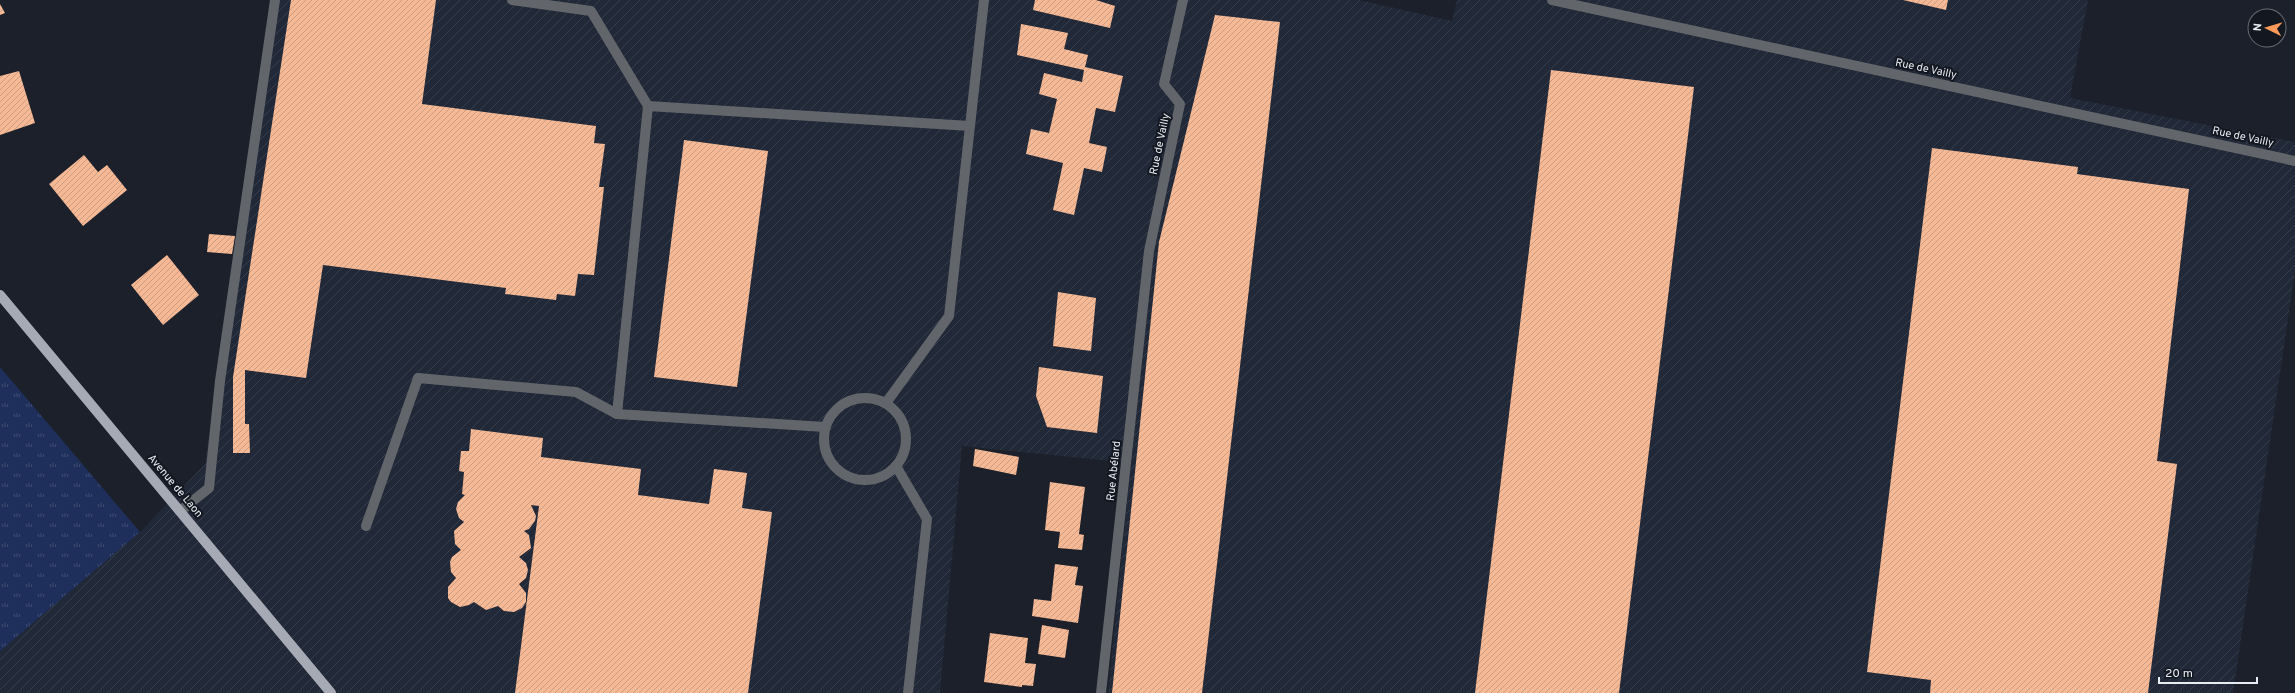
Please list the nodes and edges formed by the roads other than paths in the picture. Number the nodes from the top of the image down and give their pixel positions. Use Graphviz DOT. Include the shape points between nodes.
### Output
graph roads {
  1 [pos="275,0"];
  2 [pos="512,0"];
  3 [pos="984,0"];
  4 [pos="1183,0"];
  5 [pos="1552,0"];
  6 [pos="648,106"];
  7 [pos="970,126"];
  8 [pos="2295,161"];
  9 [pos="1149,252"];
  10 [pos="0,295"];
  11 [pos="886,403"];
  12 [pos="617,414"];
  13 [pos="825,427"];
  14 [pos="896,466"];
  15 [pos="180,511"];
  16 [pos="366,526"];
  17 [pos="331,693"];
  18 [pos="908,693"];
  19 [pos="1101,693"];
  1 -- 15 [label="street" via="220,381 209,488"];
  2 -- 6 [label="street" via="591,11"];
  3 -- 7 [label="street"];
  4 -- 9 [label="street, Rue de Vailly" via="1164,84 1180,104"];
  5 -- 8 [label="street, Rue de Vailly"];
  6 -- 7 [label="street"];
  6 -- 12 [label="street"];
  7 -- 11 [label="street" via="949,316"];
  9 -- 19 [label="street, Rue Abélard"];
  10 -- 15 [label="main road, Avenue de Laon"];
  11 -- 13 [label="street" via="875,398 862,397 850,400 839,406"];
  11 -- 14 [label="street" via="896,411 906,432 903,456"];
  12 -- 13 [label="street"];
  12 -- 16 [label="street" via="576,392 418,378"];
  13 -- 14 [label="street" via="827,455 834,466 845,475 858,480 873,480 886,475"];
  14 -- 18 [label="street" via="926,519"];
  15 -- 17 [label="main road, Avenue de Laon"];
}
